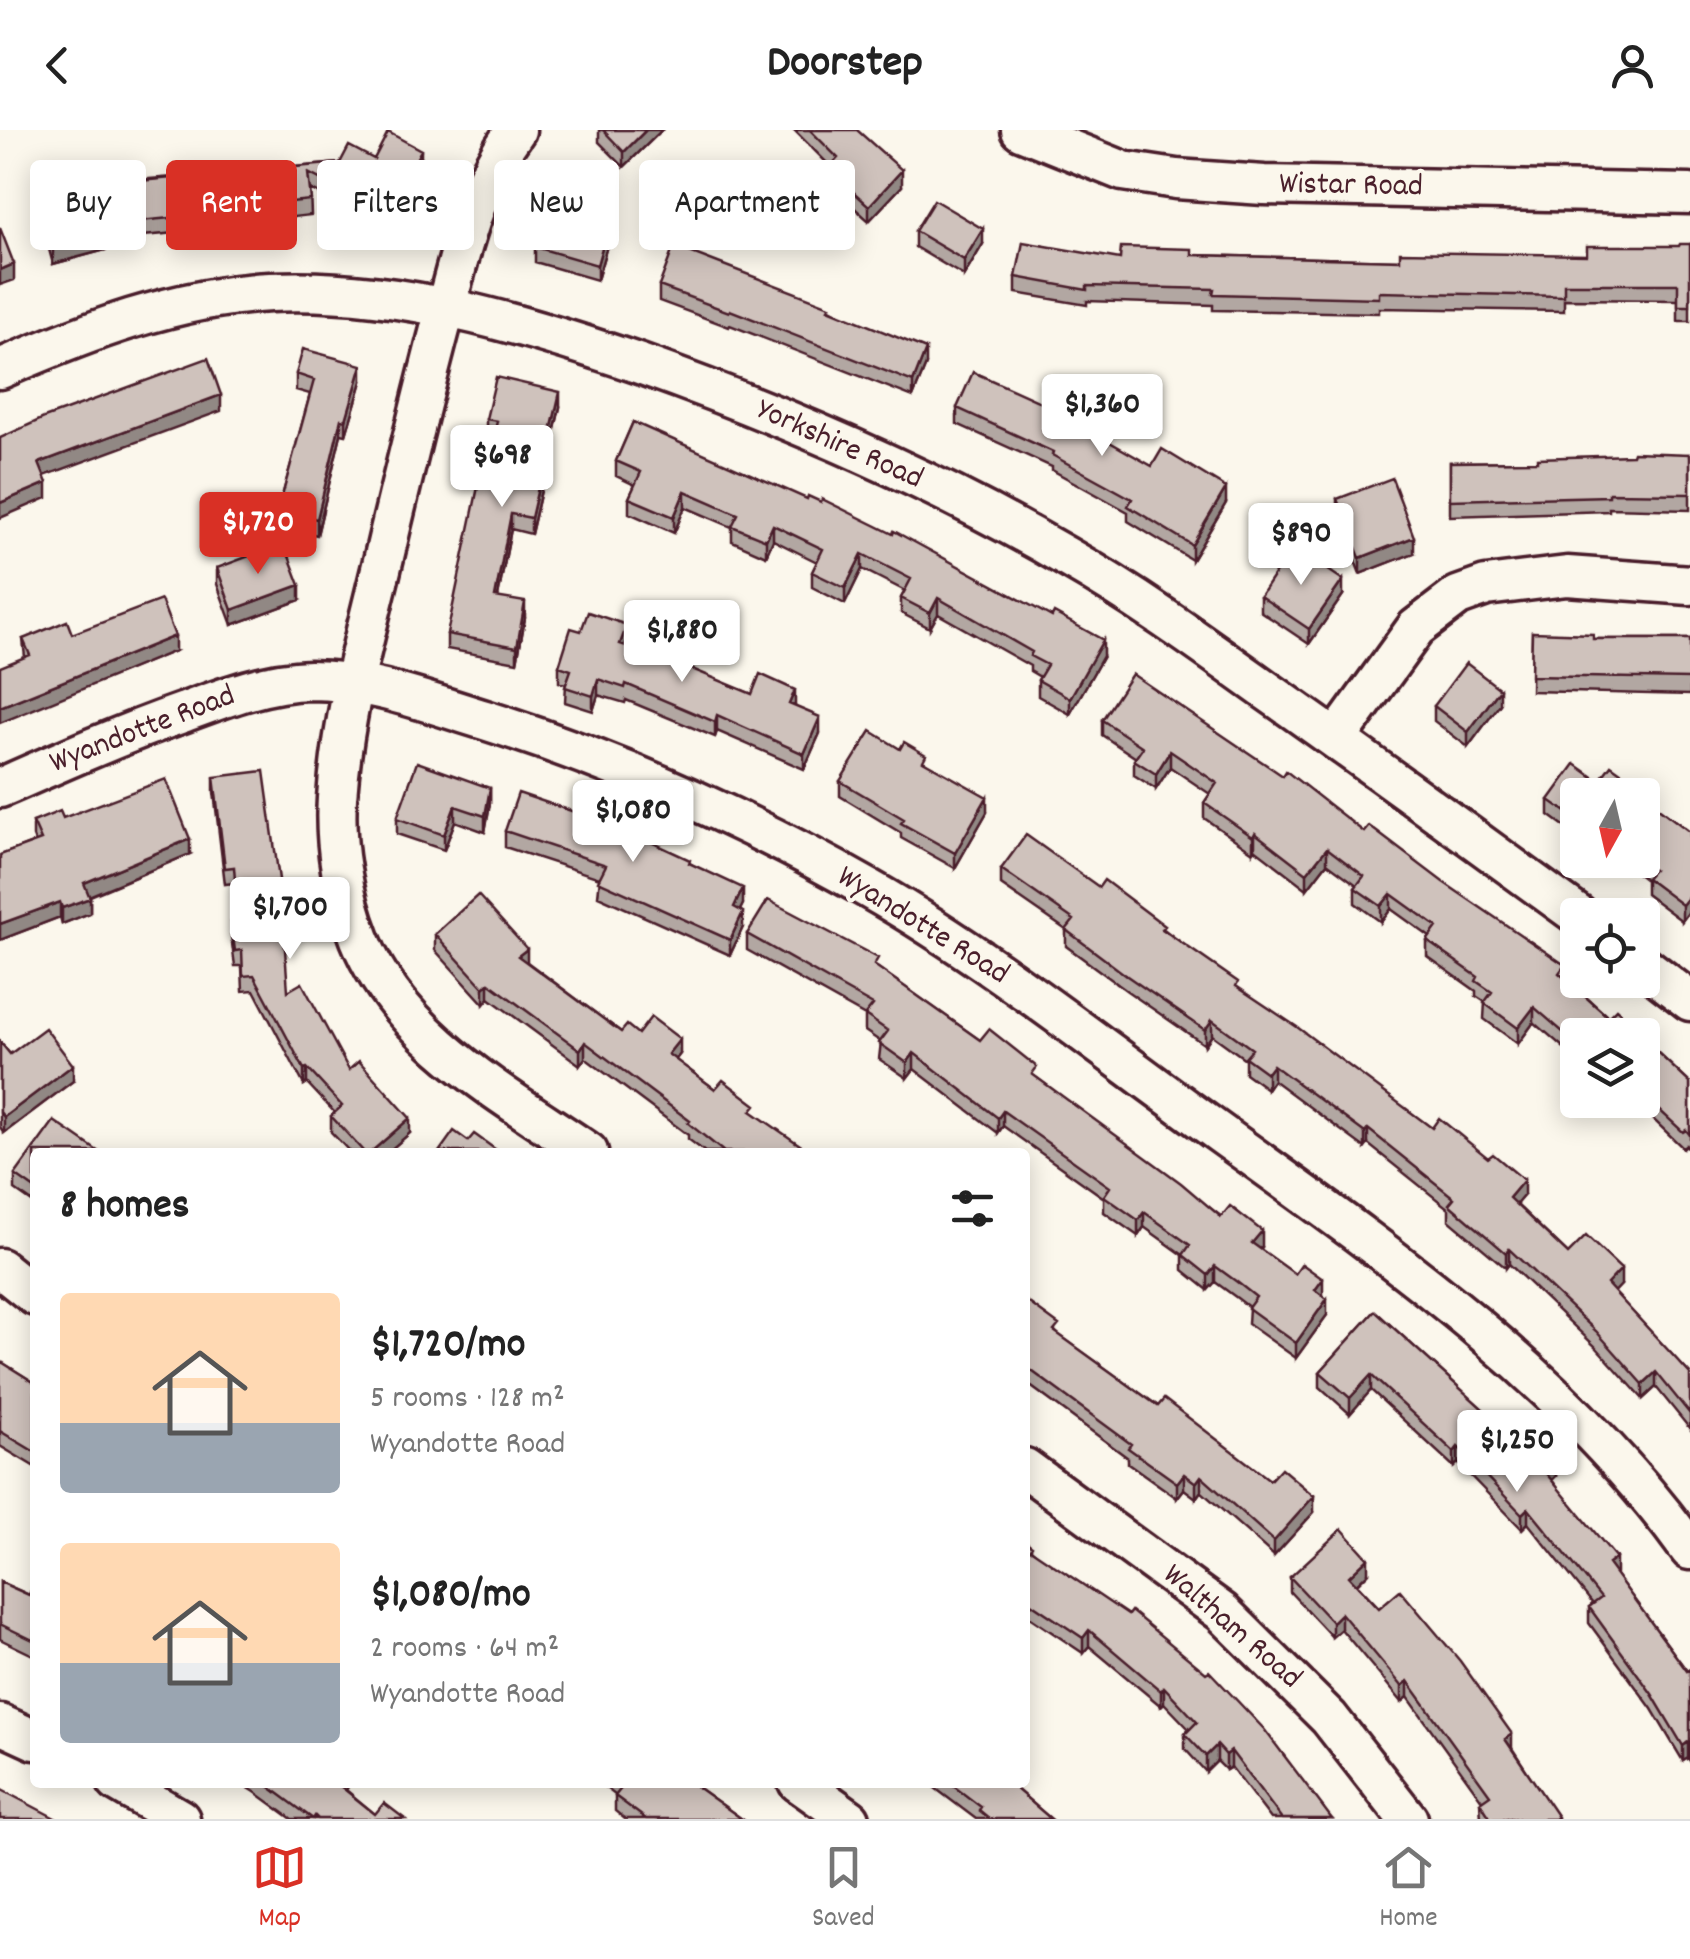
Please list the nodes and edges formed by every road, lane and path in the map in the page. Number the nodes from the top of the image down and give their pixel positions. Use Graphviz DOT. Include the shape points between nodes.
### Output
graph roads {
  1 [pos="516,130"];
  2 [pos="1021,130"];
  3 [pos="1690,194"];
  4 [pos="446,306"];
  5 [pos="0,369"];
  6 [pos="1690,585"];
  7 [pos="352,684"];
  8 [pos="1336,739"];
  9 [pos="0,788"];
  10 [pos="1560,902"];
  11 [pos="1660,978"];
  12 [pos="1690,1001"];
  13 [pos="582,1148"];
  14 [pos="0,1268"];
  15 [pos="30,1292"];
  16 [pos="1030,1472"];
  17 [pos="1690,1550"];
  18 [pos="0,1724"];
  19 [pos="30,1738"];
  20 [pos="127,1788"];
  21 [pos="806,1788"];
  22 [pos="180,1819"];
  23 [pos="850,1819"];
  24 [pos="1408,1819"];
  1 -- 4 [label="street" via="482,184"];
  2 -- 3 [label="street, Wistar Road" via="1123,170 1176,179"];
  4 -- 5 [label="street, Yorkshire Road" via="347,294 231,295 80,334"];
  4 -- 7 [label="street"];
  4 -- 8 [label="street, Yorkshire Road" via="696,384 840,442 994,516 1174,624"];
  6 -- 8 [label="street" via="1567,576 1458,596 1416,628"];
  7 -- 9 [label="street, Wyandotte Road" via="309,680 231,695"];
  7 -- 13 [label="street" via="336,802 339,853 360,940 426,1036"];
  7 -- 17 [label="street, Wyandotte Road" via="505,726 632,774 871,890 1412,1271 1579,1418"];
  8 -- 10 [label="street, Yorkshire Road"];
  11 -- 12 [label="street"];
  14 -- 15 [label="street"];
  16 -- 24 [label="street, Waltham Road" via="1236,1625 1329,1718"];
  18 -- 19 [label="street"];
  20 -- 22 [label="street"];
  21 -- 23 [label="street"];
}
